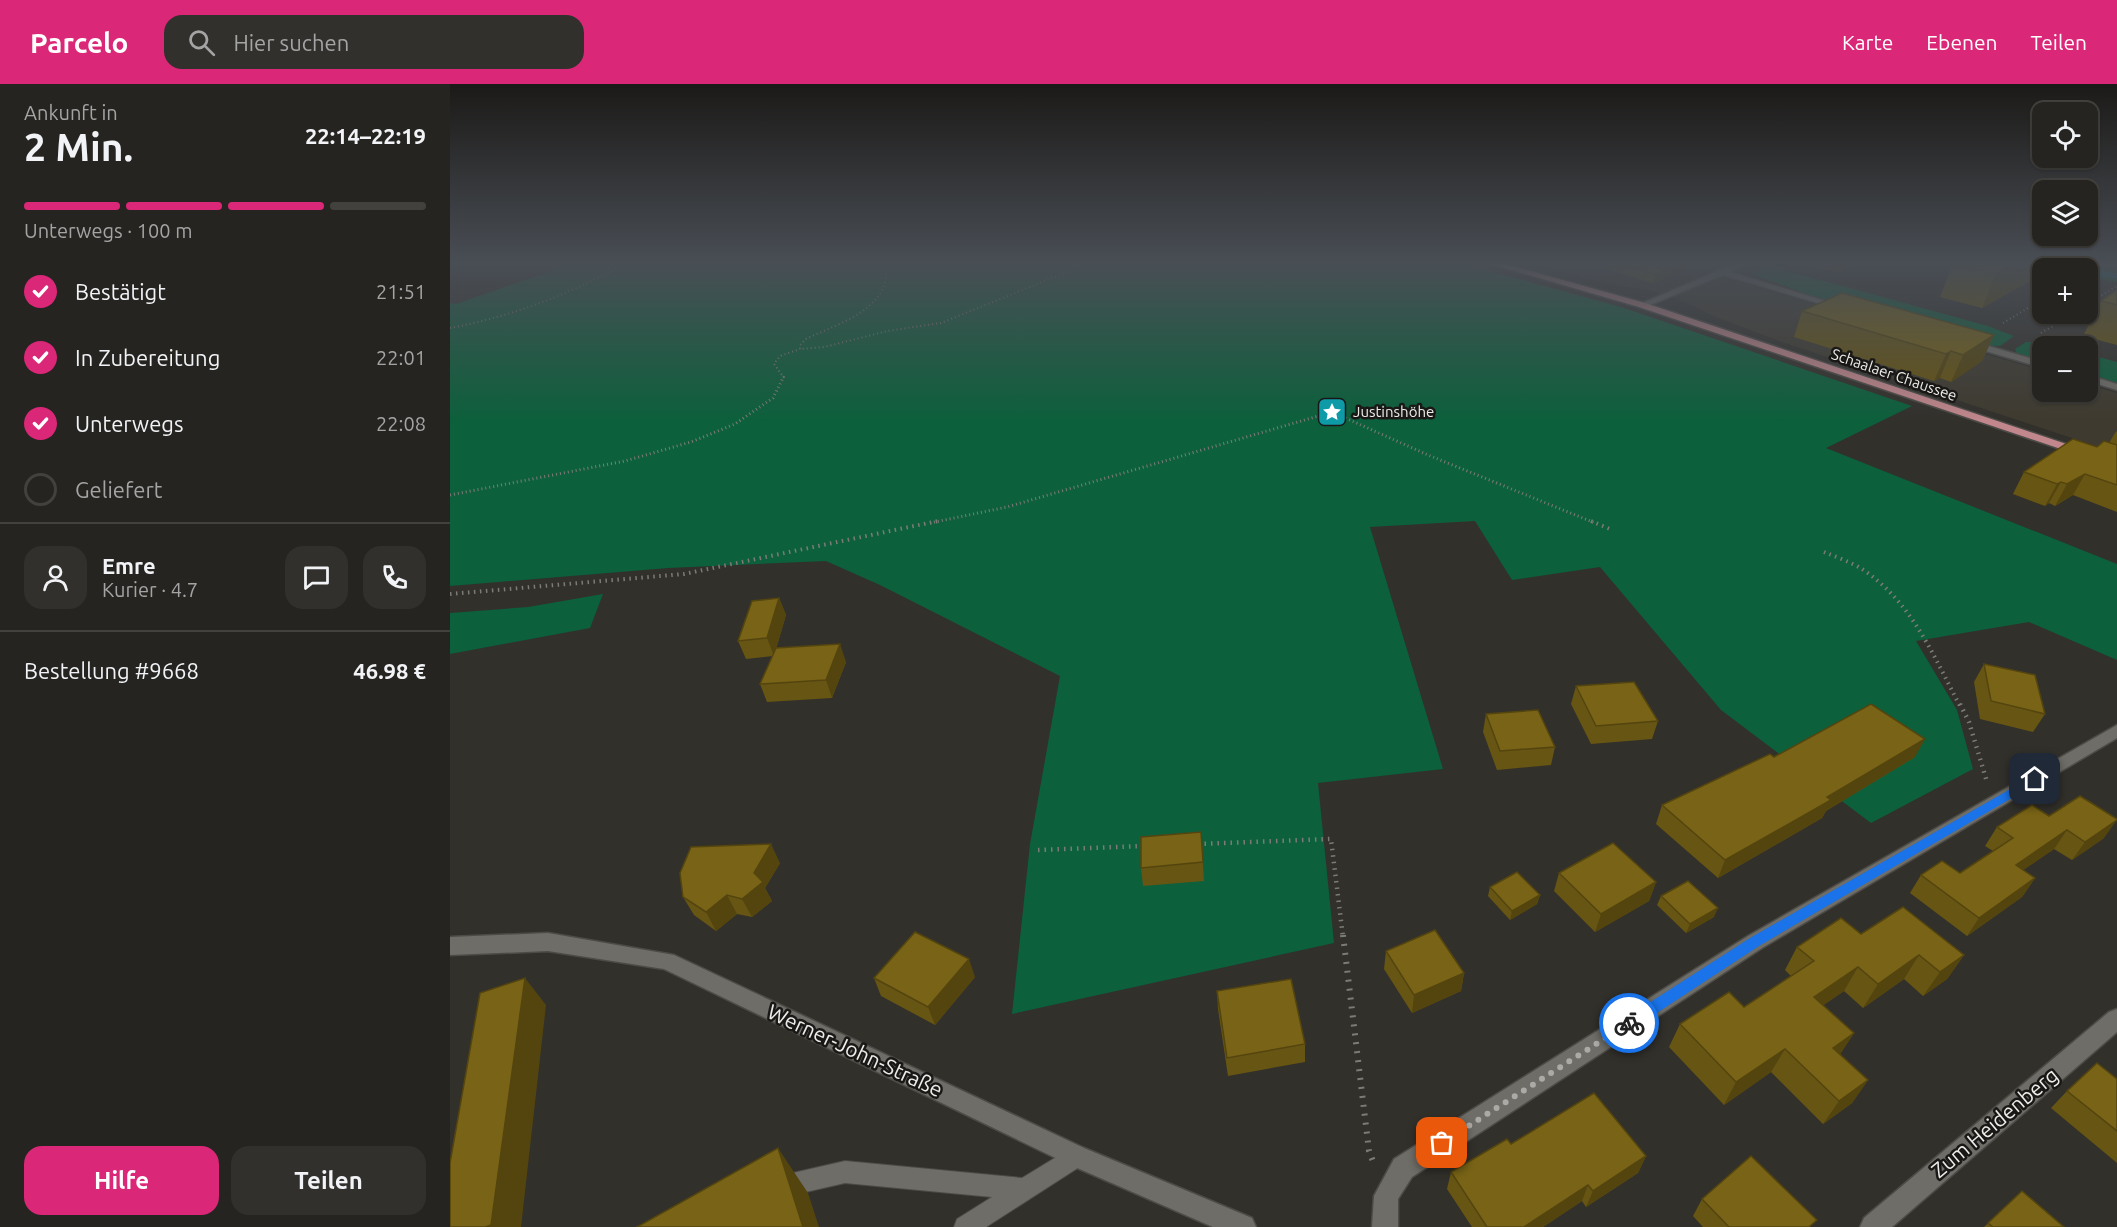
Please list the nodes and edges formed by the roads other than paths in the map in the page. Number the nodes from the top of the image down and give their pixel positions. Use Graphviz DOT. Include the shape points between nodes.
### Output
graph roads {
  1 [pos="1673,315"];
  2 [pos="1956,340"];
  3 [pos="2032,361"];
  4 [pos="2098,381"];
  5 [pos="2117,387"];
  6 [pos="2117,465"];
  7 [pos="2117,731"];
  8 [pos="450,946"];
  9 [pos="2117,1019"];
  10 [pos="1076,1156"];
  11 [pos="1022,1189"];
  12 [pos="762,1200"];
  13 [pos="965,1227"];
  14 [pos="1243,1227"];
  15 [pos="1385,1227"];
  16 [pos="1873,1227"];
  1 -- 6 [label="main road, Schaalaer Chaussee"];
  2 -- 3 [label="street"];
  4 -- 5 [label="street"];
  7 -- 15 [label="street" via="1755,942 1413,1161 1403,1168 1386,1196"];
  8 -- 10 [label="street, Werner-John-Straße" via="548,942 667,961"];
  9 -- 16 [label="street, Zum Heidenberg"];
  10 -- 11 [label="lane"];
  10 -- 14 [label="street, Werner-John-Straße"];
  11 -- 12 [label="lane" via="845,1172 790,1183"];
  11 -- 13 [label="lane"];
}
